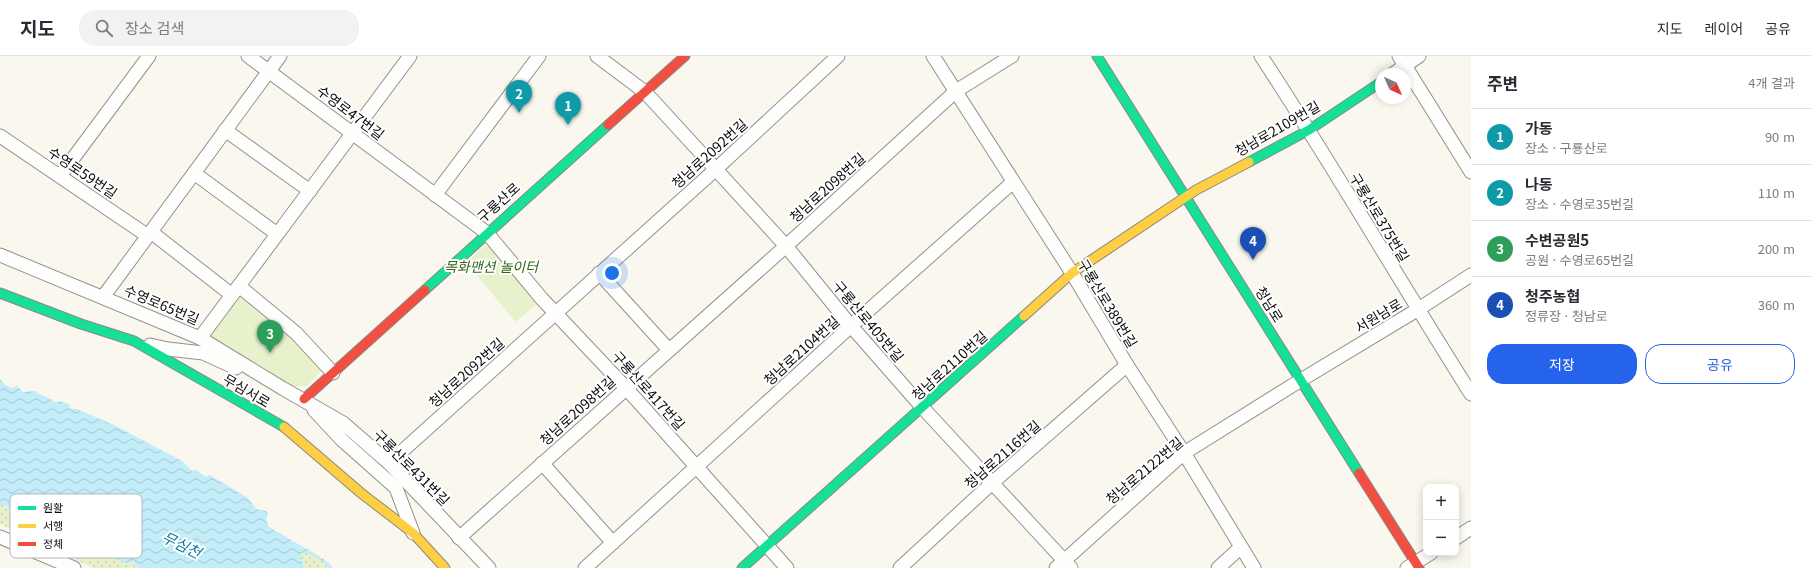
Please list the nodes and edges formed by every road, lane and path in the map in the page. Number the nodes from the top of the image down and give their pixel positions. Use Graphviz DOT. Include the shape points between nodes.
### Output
graph roads {
  1 [pos="149,56"];
  2 [pos="248,56"];
  3 [pos="280,56"];
  4 [pos="410,56"];
  5 [pos="539,56"];
  6 [pos="597,56"];
  7 [pos="685,56"];
  8 [pos="838,56"];
  9 [pos="933,56"];
  10 [pos="1012,56"];
  11 [pos="1097,56"];
  12 [pos="1261,56"];
  13 [pos="1419,56"];
  14 [pos="1402,61"];
  15 [pos="268,71"];
  16 [pos="1375,86"];
  17 [pos="956,91"];
  18 [pos="645,92"];
  19 [pos="226,130"];
  20 [pos="1309,130"];
  21 [pos="352,133"];
  22 [pos="0,136"];
  23 [pos="716,169"];
  24 [pos="1471,172"];
  25 [pos="194,173"];
  26 [pos="60,176"];
  27 [pos="1012,182"];
  28 [pos="310,191"];
  29 [pos="435,195"];
  30 [pos="1186,198"];
  31 [pos="487,233"];
  32 [pos="149,234"];
  33 [pos="277,234"];
  34 [pos="786,246"];
  35 [pos="0,254"];
  36 [pos="600,273"];
  37 [pos="1072,273"];
  38 [pos="1471,275"];
  39 [pos="235,291"];
  40 [pos="0,294"];
  41 [pos="103,297"];
  42 [pos="1418,310"];
  43 [pos="556,312"];
  44 [pos="851,326"];
  45 [pos="200,338"];
  46 [pos="134,341"];
  47 [pos="669,350"];
  48 [pos="1127,365"];
  49 [pos="333,373"];
  50 [pos="1301,380"];
  51 [pos="626,388"];
  52 [pos="1471,394"];
  53 [pos="304,400"];
  54 [pos="922,407"];
  55 [pos="1184,454"];
  56 [pos="389,463"];
  57 [pos="542,463"];
  58 [pos="697,467"];
  59 [pos="992,483"];
  60 [pos="1471,528"];
  61 [pos="413,532"];
  62 [pos="1459,536"];
  63 [pos="0,537"];
  64 [pos="459,538"];
  65 [pos="10,541"];
  66 [pos="613,543"];
  67 [pos="767,545"];
  68 [pos="1241,548"];
  69 [pos="1427,556"];
  70 [pos="50,558"];
  71 [pos="1064,565"];
  72 [pos="1414,566"];
  73 [pos="74,568"];
  74 [pos="445,568"];
  75 [pos="489,568"];
  76 [pos="585,568"];
  77 [pos="742,568"];
  78 [pos="788,568"];
  79 [pos="900,568"];
  80 [pos="1218,568"];
  81 [pos="1254,568"];
  1 -- 26 [label="street"];
  2 -- 15 [label="street, 수영로47번길"];
  3 -- 15 [label="street"];
  4 -- 21 [label="street"];
  5 -- 29 [label="street"];
  6 -- 18 [label="street, 구룡산로405번길"];
  7 -- 18 [label="street, 구룡산로"];
  8 -- 23 [label="street, 청남로2092번길"];
  9 -- 17 [label="street, 구룡산로389번길"];
  10 -- 17 [label="street, 청남로2098번길"];
  11 -- 30 [label="street, 청남로"];
  12 -- 20 [label="street, 구룡산로375번길"];
  13 -- 14 [label="street"];
  14 -- 24 [label="street"];
  15 -- 19 [label="street"];
  15 -- 21 [label="street, 수영로47번길"];
  16 -- 20 [label="street, 청남로2109번길"];
  17 -- 27 [label="street, 구룡산로389번길"];
  17 -- 34 [label="street, 청남로2098번길"];
  18 -- 23 [label="street, 구룡산로405번길"];
  18 -- 31 [label="street, 구룡산로"];
  19 -- 25 [label="street"];
  19 -- 28 [label="street"];
  20 -- 30 [label="street, 청남로2109번길" via="1196,190"];
  20 -- 42 [label="street, 구룡산로375번길"];
  21 -- 28 [label="street"];
  21 -- 29 [label="street, 수영로47번길"];
  22 -- 26 [label="street, 수영로59번길"];
  23 -- 34 [label="street, 구룡산로405번길"];
  23 -- 36 [label="street, 청남로2092번길"];
  25 -- 32 [label="street"];
  25 -- 33 [label="street"];
  26 -- 32 [label="street, 수영로59번길"];
  27 -- 37 [label="street, 구룡산로389번길"];
  27 -- 44 [label="street, 청남로2104번길"];
  28 -- 33 [label="street"];
  29 -- 31 [label="street, 수영로47번길"];
  30 -- 37 [label="street, 청남로2110번길"];
  30 -- 50 [label="street, 청남로"];
  31 -- 43 [label="street, 구룡산로417번길"];
  31 -- 49 [label="street, 구룡산로"];
  32 -- 39 [label="street, 수영로59번길"];
  32 -- 41 [label="street"];
  33 -- 39 [label="street"];
  34 -- 44 [label="street, 구룡산로405번길"];
  34 -- 47 [label="street, 청남로2098번길"];
  35 -- 41 [label="street, 수영로65번길"];
  36 -- 43 [label="street, 청남로2092번길"];
  36 -- 47 [label="street"];
  37 -- 48 [label="street, 구룡산로389번길"];
  37 -- 54 [label="street, 청남로2110번길"];
  38 -- 42 [label="street, 서원남로"];
  39 -- 45 [label="street"];
  39 -- 49 [label="street" via="296,333"];
  40 -- 46 [label="street, 무심서로"];
  41 -- 45 [label="street, 수영로65번길"];
  42 -- 50 [label="street, 서원남로"];
  42 -- 52 [label="street, 구룡산로375번길"];
  43 -- 51 [label="street, 구룡산로417번길"];
  43 -- 56 [label="street, 청남로2092번길"];
  44 -- 54 [label="street, 구룡산로405번길"];
  44 -- 58 [label="street, 청남로2104번길"];
  45 -- 53 [label="street, 수영로65번길"];
  46 -- 53 [label="street" via="168,350 203,353"];
  46 -- 61 [label="street, 무심서로" via="284,427 361,493"];
  47 -- 51 [label="street, 청남로2098번길"];
  48 -- 55 [label="street, 구룡산로389번길"];
  48 -- 59 [label="street, 청남로2116번길"];
  49 -- 53 [label="street, 구룡산로"];
  50 -- 55 [label="street, 청남로2122번길"];
  50 -- 72 [label="street, 청남로"];
  51 -- 57 [label="street, 청남로2098번길"];
  51 -- 58 [label="street, 구룡산로417번길"];
  53 -- 56 [label="street, 구룡산로431번길" via="343,423"];
  53 -- 61 [label="street" via="342,440 396,488"];
  54 -- 59 [label="street, 구룡산로405번길"];
  54 -- 67 [label="street, 청남로2110번길"];
  55 -- 68 [label="street, 구룡산로389번길"];
  55 -- 71 [label="street, 청남로2122번길"];
  56 -- 64 [label="street, 구룡산로431번길"];
  57 -- 64 [label="street, 청남로2098번길"];
  57 -- 66 [label="street, 청남로2098번길"];
  58 -- 66 [label="street, 청남로2104번길"];
  58 -- 67 [label="street, 구룡산로417번길"];
  59 -- 71 [label="street, 구룡산로405번길"];
  59 -- 79 [label="street, 청남로2116번길"];
  60 -- 62 [label="street"];
  61 -- 74 [label="street, 무심서로"];
  63 -- 65 [label="street"];
  64 -- 75 [label="street, 구룡산로431번길"];
  66 -- 76 [label="street, 청남로2104번길"];
  67 -- 77 [label="street, 청남로2110번길"];
  67 -- 78 [label="street, 구룡산로417번길"];
  68 -- 80 [label="street"];
  68 -- 81 [label="street, 구룡산로389번길"];
  69 -- 72 [label="street"];
  70 -- 73 [label="street"];
}
